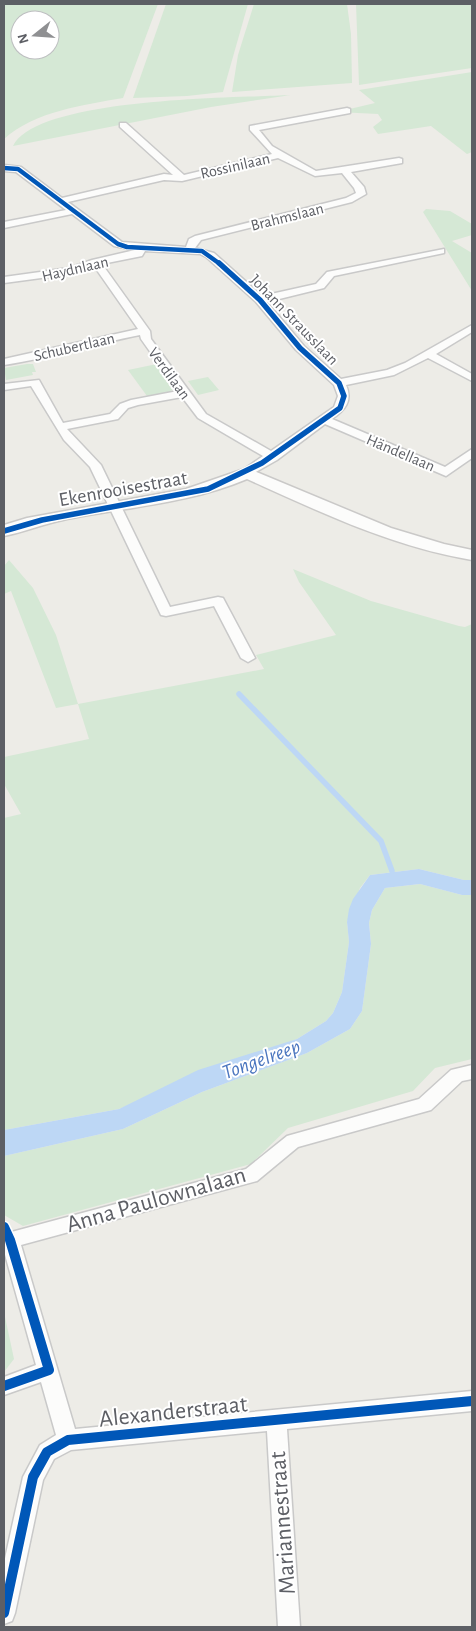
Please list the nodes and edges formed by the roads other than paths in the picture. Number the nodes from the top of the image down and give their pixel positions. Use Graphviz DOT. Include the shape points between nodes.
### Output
graph roads {
  1 [pos="347,111"];
  2 [pos="124,126"];
  3 [pos="279,156"];
  4 [pos="4,157"];
  5 [pos="399,161"];
  6 [pos="7,168"];
  7 [pos="345,171"];
  8 [pos="182,178"];
  9 [pos="61,201"];
  10 [pos="74,211"];
  11 [pos="4,225"];
  12 [pos="142,248"];
  13 [pos="189,251"];
  14 [pos="440,251"];
  15 [pos="96,262"];
  16 [pos="4,280"];
  17 [pos="260,300"];
  18 [pos="472,328"];
  19 [pos="145,330"];
  20 [pos="428,354"];
  21 [pos="4,362"];
  22 [pos="472,378"];
  23 [pos="339,383"];
  24 [pos="4,387"];
  25 [pos="183,392"];
  26 [pos="325,420"];
  27 [pos="60,427"];
  28 [pos="472,453"];
  29 [pos="272,457"];
  30 [pos="247,473"];
  31 [pos="116,506"];
  32 [pos="4,531"];
  33 [pos="472,555"];
  34 [pos="248,658"];
  35 [pos="472,1072"];
  36 [pos="49,1370"];
  37 [pos="4,1386"];
  38 [pos="472,1401"];
  39 [pos="276,1419"];
  40 [pos="68,1440"];
  41 [pos="4,1613"];
  42 [pos="289,1627"];
  1 -- 3 [label="street, Rossinilaan" via="253,128 268,148"];
  2 -- 8 [label="street"];
  3 -- 7 [label="street, Brahmslaan" via="290,159 311,174"];
  3 -- 8 [label="street, Rossinilaan"];
  4 -- 6 [label="street, Johann Strausslaan"];
  5 -- 7 [label="street, Brahmslaan"];
  6 -- 9 [label="street, Johann Strausslaan" via="18,169"];
  7 -- 13 [label="street, Brahmslaan" via="361,194 349,200 198,238"];
  8 -- 9 [label="street, Rossinilaan" via="164,177"];
  9 -- 10 [label="street, Johann Strausslaan"];
  10 -- 11 [label="street"];
  10 -- 12 [label="street, Johann Strausslaan" via="118,244"];
  12 -- 13 [label="street, Johann Strausslaan"];
  12 -- 15 [label="street, Haydnlaan" via="138,254"];
  13 -- 17 [label="street, Johann Strausslaan" via="210,255"];
  14 -- 17 [label="street" via="331,274 320,286"];
  15 -- 16 [label="street, Haydnlaan" via="71,271"];
  15 -- 19 [label="street, Verdilaan"];
  17 -- 23 [label="street, Johann Strausslaan" via="300,348"];
  18 -- 20 [label="street"];
  19 -- 21 [label="street, Schubertlaan" via="83,343 71,350"];
  19 -- 25 [label="street, Verdilaan" via="146,339"];
  20 -- 22 [label="street"];
  20 -- 23 [label="street" via="390,373"];
  23 -- 26 [label="street, Johann Strausslaan" via="344,398 339,409"];
  24 -- 27 [label="street" via="35,382 53,420"];
  25 -- 27 [label="street" via="135,402 124,406 114,417"];
  25 -- 29 [label="street, Verdilaan" via="202,416"];
  26 -- 28 [label="street, Händellaan" via="446,472"];
  26 -- 29 [label="street, Johann Strausslaan"];
  27 -- 31 [label="street" via="78,452 95,465"];
  29 -- 30 [label="street, Johann Strausslaan"];
  30 -- 31 [label="street, Ekenrooisestraat" via="208,489"];
  30 -- 33 [label="street" via="366,525 446,551"];
  31 -- 32 [label="street, Ekenrooisestraat"];
  31 -- 34 [label="street" via="166,612 218,601"];
  35 -- 36 [label="street, Anna Paulownalaan" via="457,1076 425,1105 293,1140 251,1175 10,1240"];
  36 -- 37 [label="street"];
  36 -- 40 [label="street, Anna Paulownalaan"];
  38 -- 39 [label="street, Alexanderstraat"];
  39 -- 40 [label="street, Alexanderstraat"];
  39 -- 42 [label="street, Mariannestraat"];
  40 -- 41 [label="street, Alexanderstraat" via="47,1452 33,1477"];
}
